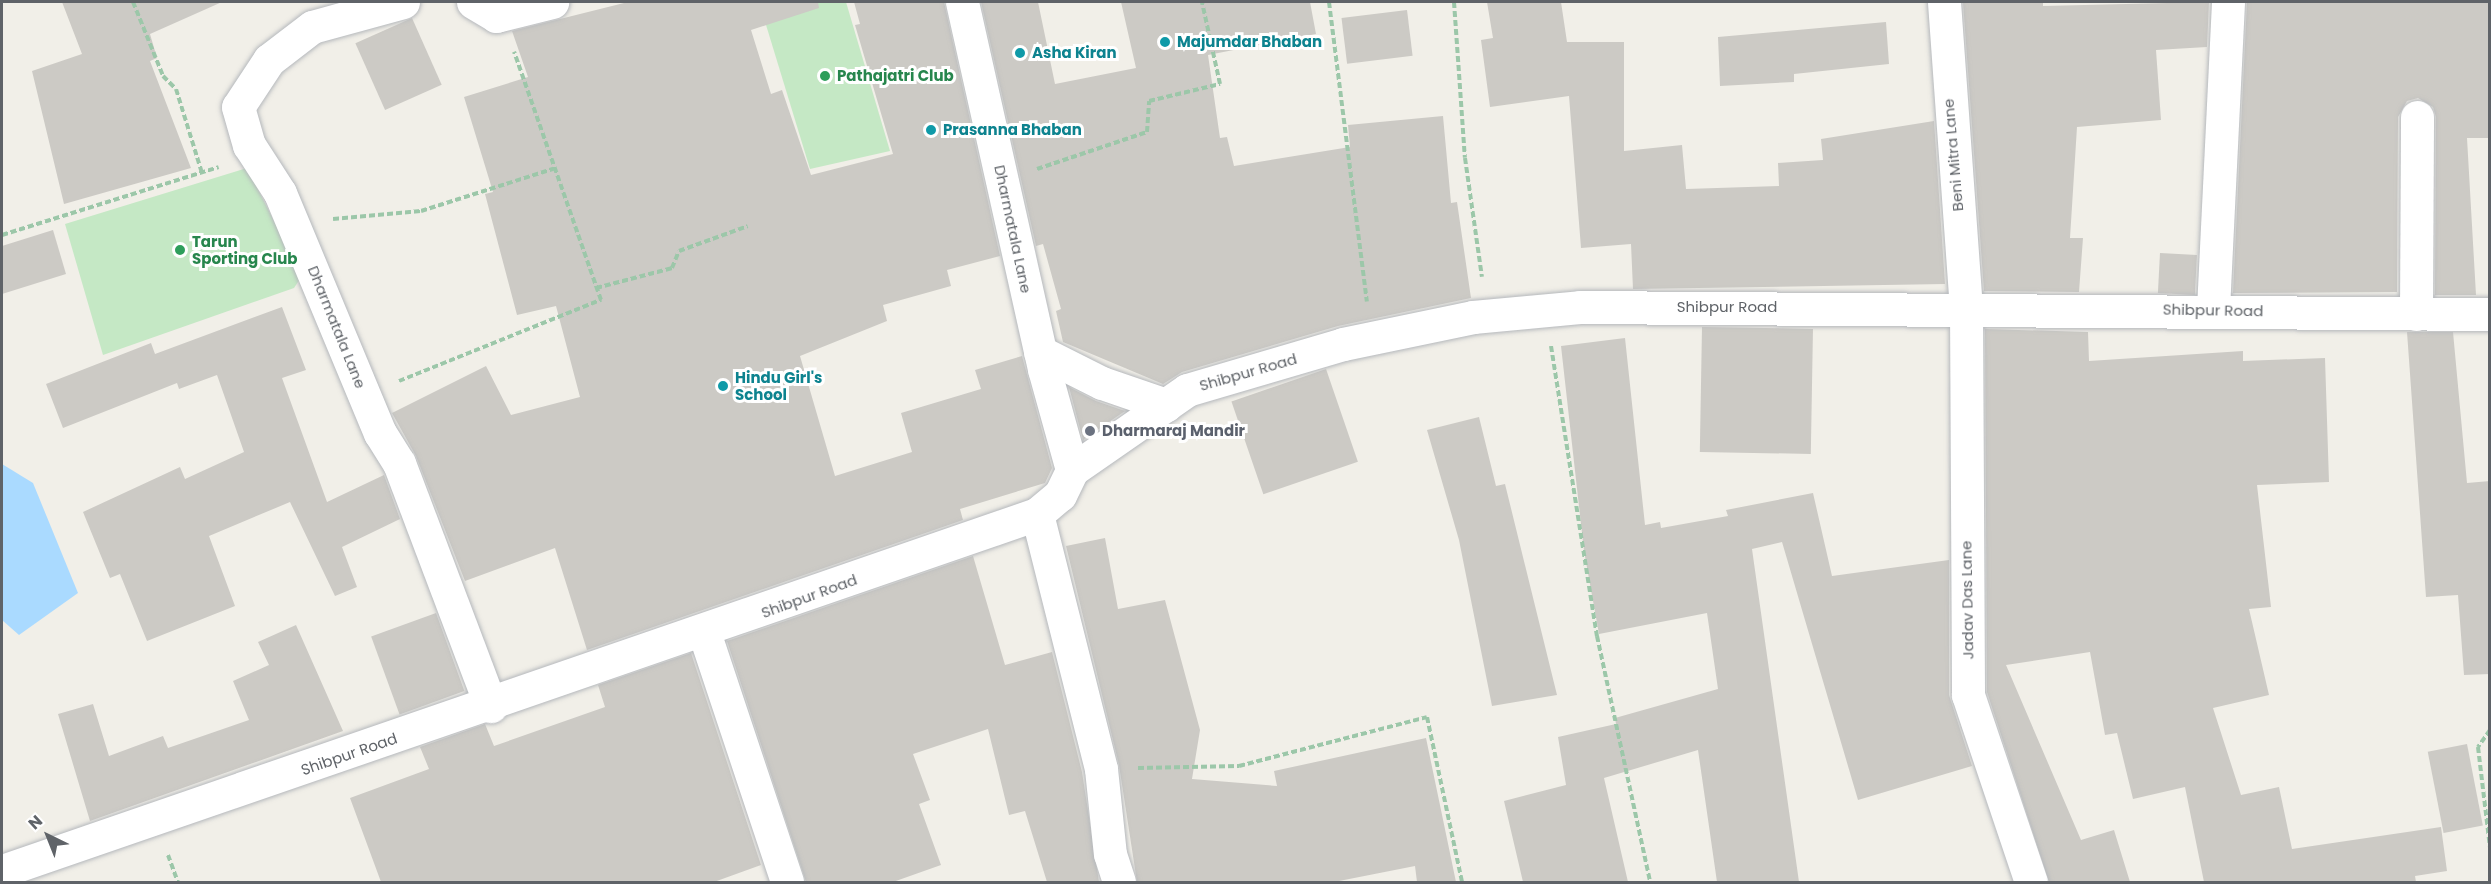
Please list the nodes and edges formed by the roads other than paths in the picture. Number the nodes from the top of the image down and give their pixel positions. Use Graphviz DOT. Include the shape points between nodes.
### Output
graph roads {
  1 [pos="403,2"];
  2 [pos="552,2"];
  3 [pos="1944,2"];
  4 [pos="2228,2"];
  5 [pos="970,3"];
  6 [pos="487,8"];
  7 [pos="2417,117"];
  8 [pos="1966,308"];
  9 [pos="2213,309"];
  10 [pos="2416,314"];
  11 [pos="2490,314"];
  12 [pos="1040,352"];
  13 [pos="1166,405"];
  14 [pos="1072,470"];
  15 [pos="1037,514"];
  16 [pos="704,632"];
  17 [pos="490,706"];
  18 [pos="2,870"];
  19 [pos="787,882"];
  20 [pos="1119,882"];
  21 [pos="2031,882"];
  1 -- 17 [label="street, Dharmatala Lane" via="312,27 269,60 238,107 249,146 293,222 364,395 420,513"];
  2 -- 6 [label="street"];
  3 -- 8 [label="street, Beni Mitra Lane"];
  4 -- 9 [label="street"];
  5 -- 12 [label="street, Dharmatala Lane"];
  7 -- 10 [label="street"];
  8 -- 9 [label="street, Shibpur Road"];
  8 -- 13 [label="street, Shibpur Road" via="1545,310 1488,316 1372,338 1187,390"];
  8 -- 21 [label="street, Jadav Das Lane" via="1968,695"];
  9 -- 10 [label="street, Shibpur Road"];
  10 -- 11 [label="street, Shibpur Road"];
  12 -- 13 [label="street" via="1102,383"];
  12 -- 14 [label="street, Dharmatala Lane"];
  13 -- 14 [label="street, Shibpur Road"];
  14 -- 15 [label="street, Shibpur Road" via="1060,495"];
  15 -- 16 [label="street, Shibpur Road"];
  15 -- 20 [label="street" via="1101,769 1110,854"];
  16 -- 17 [label="street, Shibpur Road"];
  16 -- 19 [label="street"];
  17 -- 18 [label="street, Shibpur Road"];
}
